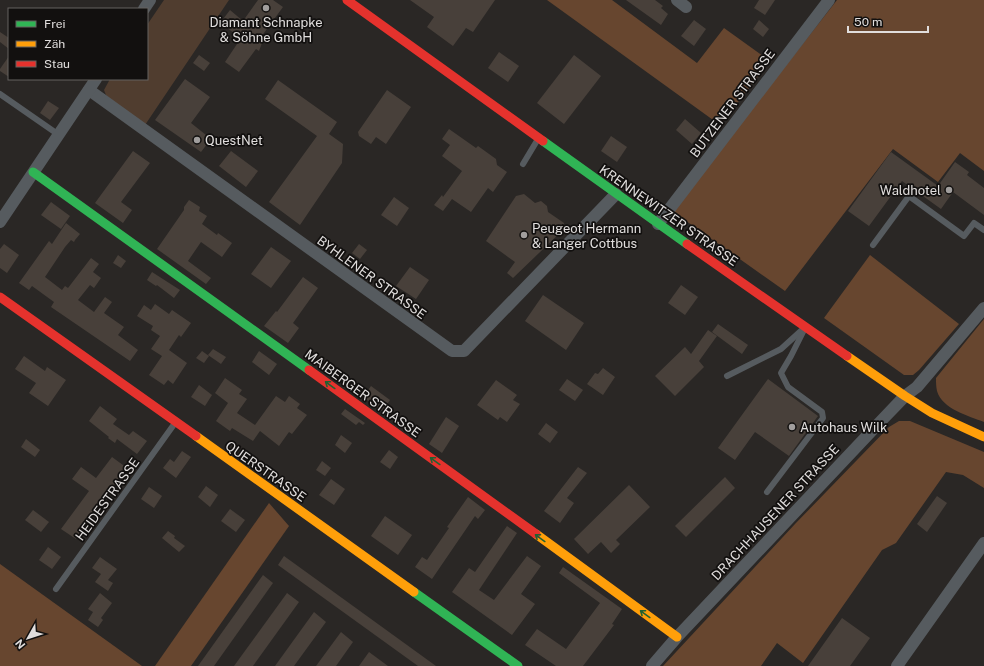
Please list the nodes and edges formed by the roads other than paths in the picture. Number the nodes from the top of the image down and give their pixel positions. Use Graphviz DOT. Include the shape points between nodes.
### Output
graph roads {
  1 [pos="347,0"];
  2 [pos="829,0"];
  3 [pos="95,80"];
  4 [pos="89,90"];
  5 [pos="0,94"];
  6 [pos="59,135"];
  7 [pos="539,138"];
  8 [pos="523,164"];
  9 [pos="33,172"];
  10 [pos="616,194"];
  11 [pos="0,222"];
  12 [pos="658,224"];
  13 [pos="984,230"];
  14 [pos="873,245"];
  15 [pos="0,297"];
  16 [pos="984,308"];
  17 [pos="806,327"];
  18 [pos="727,376"];
  19 [pos="905,396"];
  20 [pos="175,422"];
  21 [pos="984,437"];
  22 [pos="767,492"];
  23 [pos="984,542"];
  24 [pos="56,589"];
  25 [pos="677,637"];
  26 [pos="518,666"];
  27 [pos="652,666"];
  28 [pos="897,666"];
  1 -- 7 [label="street, KRENNEWITZER STRASSE"];
  2 -- 12 [label="street, BUTZENER STRASSE"];
  3 -- 4 [label="street"];
  4 -- 6 [label="street"];
  4 -- 10 [label="street, BYHLENER STRASSE" via="452,351 464,351"];
  5 -- 6 [label="lane"];
  6 -- 9 [label="street"];
  7 -- 8 [label="lane"];
  7 -- 10 [label="street, KRENNEWITZER STRASSE"];
  9 -- 11 [label="street"];
  25 -- 9 [label="street, MAIBERGER STRASSE, one-way"];
  10 -- 12 [label="street, KRENNEWITZER STRASSE"];
  12 -- 17 [label="street, KRENNEWITZER STRASSE"];
  13 -- 14 [label="lane" via="974,223 964,236 909,196"];
  15 -- 20 [label="street, QUERSTRASSE"];
  16 -- 19 [label="street, DRACHHAUSENER STRASSE" via="917,387"];
  17 -- 18 [label="lane" via="781,349"];
  17 -- 19 [label="street, KRENNEWITZER STRASSE"];
  17 -- 22 [label="lane" via="781,373 788,387 822,412 823,418"];
  19 -- 21 [label="street, KRENNEWITZER STRASSE" via="932,413"];
  19 -- 25 [label="street, DRACHHAUSENER STRASSE"];
  20 -- 24 [label="lane, HEIDESTRASSE"];
  20 -- 26 [label="street, QUERSTRASSE"];
  23 -- 28 [label="street"];
  25 -- 27 [label="street, DRACHHAUSENER STRASSE"];
}
